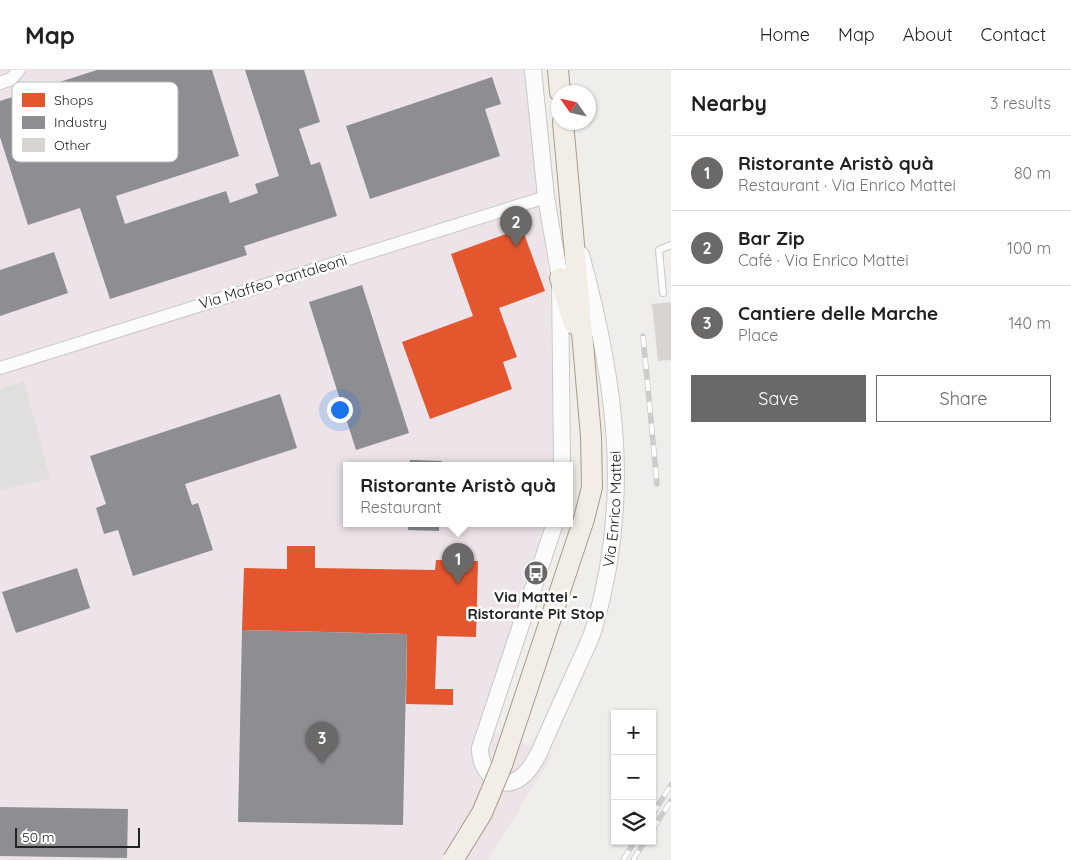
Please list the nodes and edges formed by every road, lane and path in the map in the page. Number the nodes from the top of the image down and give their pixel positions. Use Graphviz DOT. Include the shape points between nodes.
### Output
graph roads {
  1 [pos="19,70"];
  2 [pos="533,70"];
  3 [pos="558,70"];
  4 [pos="0,83"];
  5 [pos="559,85"];
  6 [pos="564,130"];
  7 [pos="546,197"];
  8 [pos="574,230"];
  9 [pos="671,245"];
  10 [pos="560,278"];
  11 [pos="663,293"];
  12 [pos="584,354"];
  13 [pos="0,368"];
  14 [pos="562,462"];
  15 [pos="554,527"];
  16 [pos="496,780"];
  17 [pos="445,860"];
  18 [pos="453,860"];
  1 -- 4 [label="street" via="11,79"];
  2 -- 7 [label="street"];
  3 -- 5 [label="main road"];
  6 -- 8 [label="main road, Via Enrico Mattei"];
  7 -- 10 [label="street"];
  7 -- 13 [label="street, Via Maffeo Pantaleoni"];
  8 -- 12 [label="main road, Via Enrico Mattei"];
  8 -- 16 [label="street, Via Enrico Mattei" via="603,341 616,426 616,481 609,573 593,630 539,753 521,778 512,782"];
  9 -- 11 [label="lane" via="659,250"];
  10 -- 12 [label="main road"];
  10 -- 14 [label="street"];
  12 -- 18 [label="main road, Via Enrico Mattei, bridge" via="592,487 584,519 502,764 482,813"];
  15 -- 16 [label="street" via="480,748 480,759"];
  16 -- 17 [label="street"];
}
